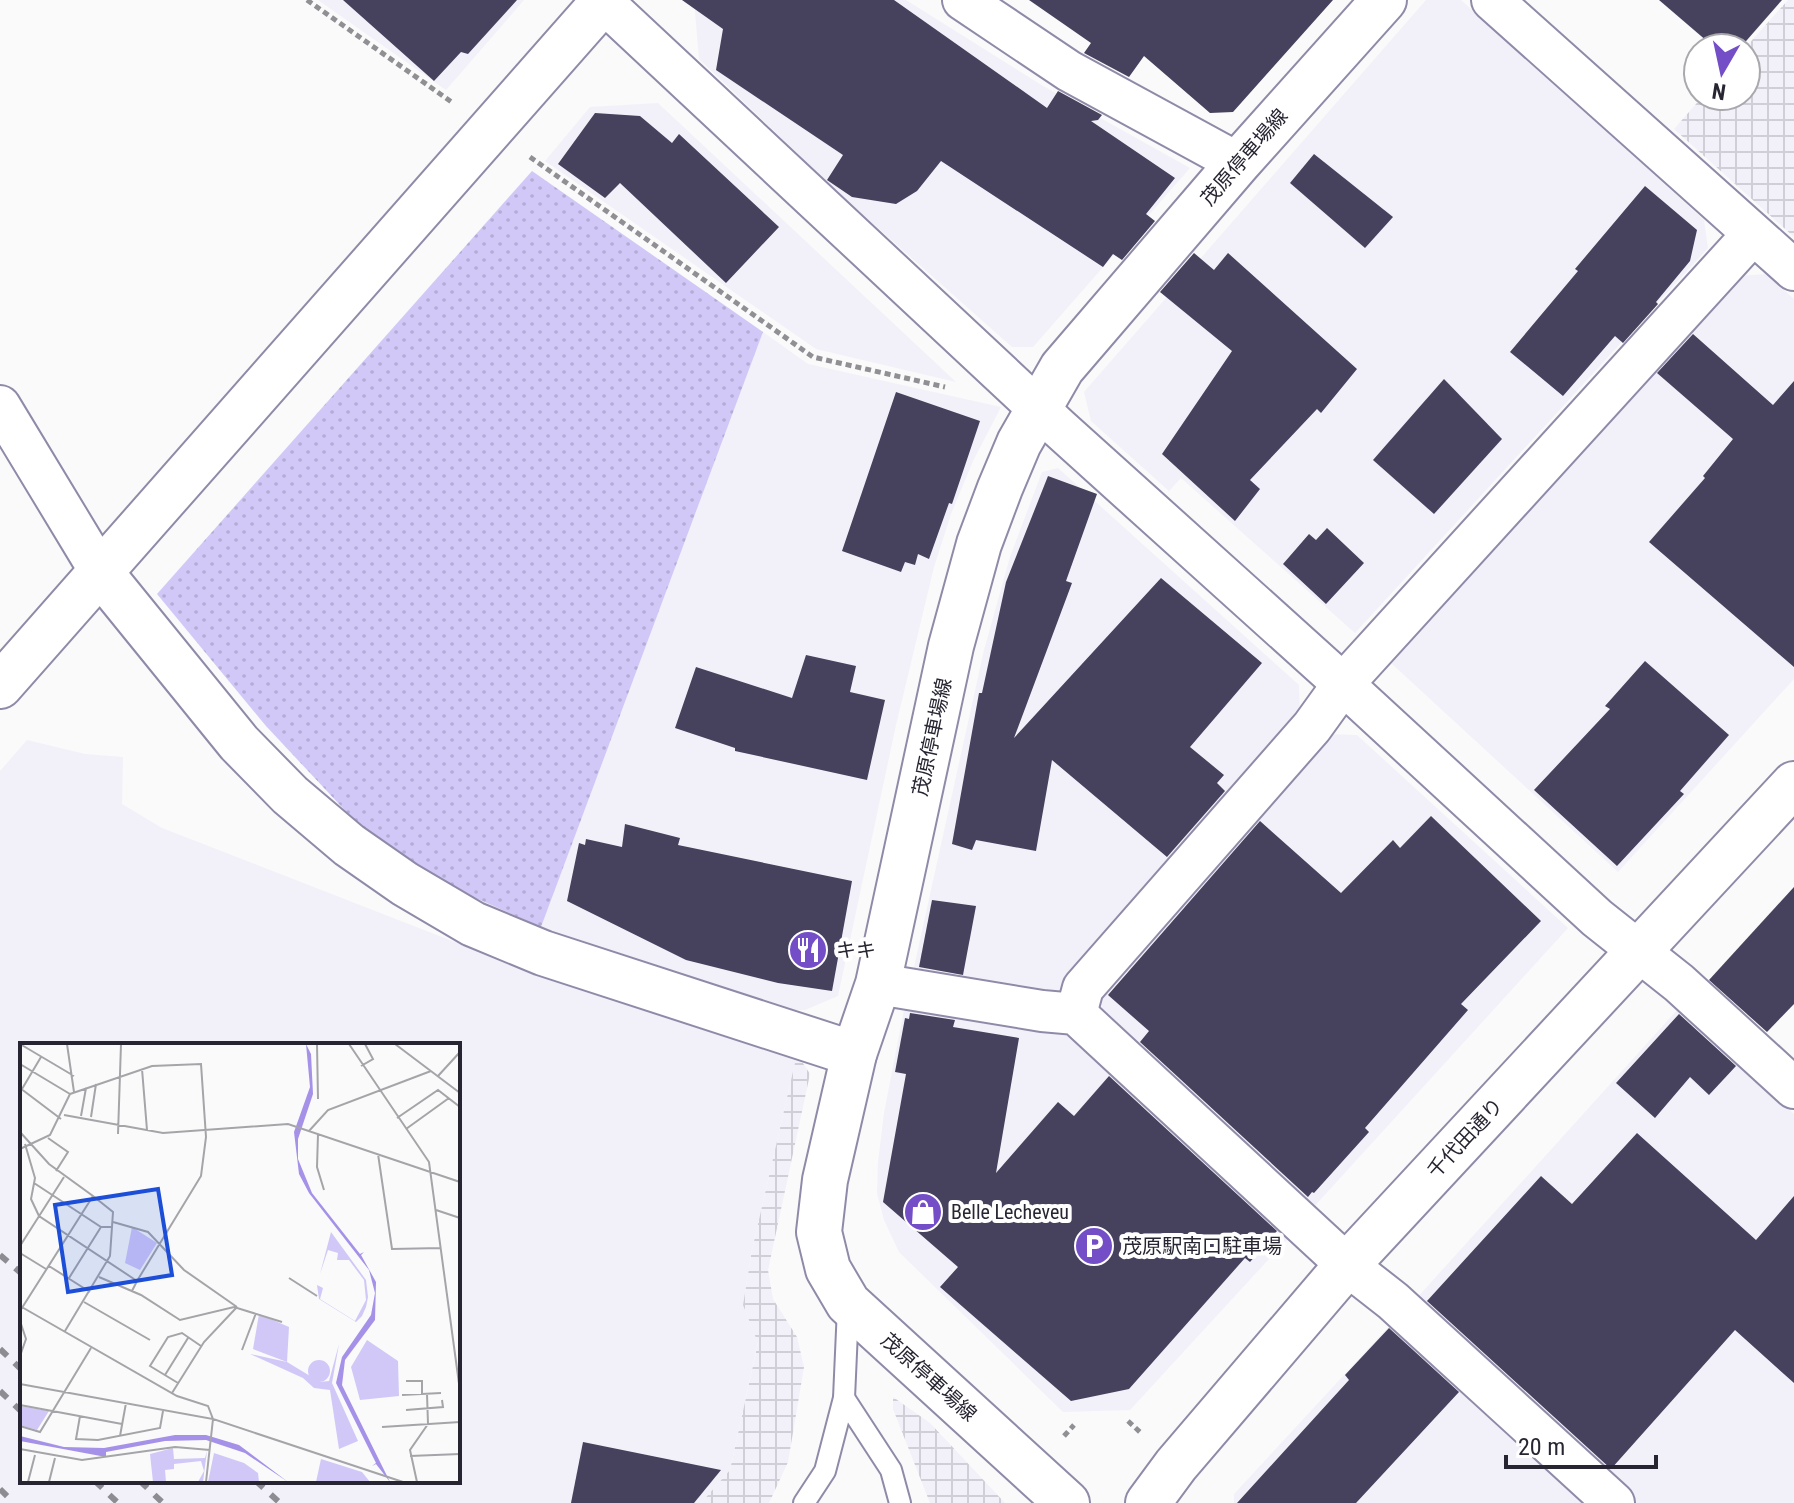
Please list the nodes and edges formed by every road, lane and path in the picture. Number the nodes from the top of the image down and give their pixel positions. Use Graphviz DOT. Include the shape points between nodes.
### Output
graph roads {
  1 [pos="307,0"];
  2 [pos="963,0"];
  3 [pos="1384,0"];
  4 [pos="1492,0"];
  5 [pos="604,1"];
  6 [pos="463,110"];
  7 [pos="528,156"];
  8 [pos="1238,163"];
  9 [pos="1753,234"];
  10 [pos="1794,270"];
  11 [pos="958,390"];
  12 [pos="0,406"];
  13 [pos="1039,408"];
  14 [pos="101,573"];
  15 [pos="1343,684"];
  16 [pos="0,686"];
  17 [pos="1794,784"];
  18 [pos="1639,952"];
  19 [pos="878,984"];
  20 [pos="1076,1014"];
  21 [pos="854,1054"];
  22 [pos="1794,1088"];
  23 [pos="1347,1265"];
  24 [pos="848,1303"];
  25 [pos="844,1398"];
  26 [pos="804,1503"];
  27 [pos="900,1503"];
  28 [pos="1067,1503"];
  29 [pos="1148,1503"];
  30 [pos="1614,1503"];
  1 -- 6 [label="path"];
  2 -- 8 [label="street" via="1069,71"];
  3 -- 8 [label="street, 茂原停車場線"];
  4 -- 9 [label="street"];
  5 -- 13 [label="street"];
  5 -- 14 [label="street"];
  7 -- 11 [label="path" via="813,357"];
  8 -- 13 [label="street, 茂原停車場線" via="1062,368"];
  9 -- 10 [label="street"];
  9 -- 15 [label="street"];
  12 -- 14 [label="street"];
  13 -- 15 [label="street"];
  13 -- 19 [label="street, 茂原停車場線" via="1019,443 979,544 951,646"];
  14 -- 16 [label="street"];
  14 -- 21 [label="street" via="239,743 290,795 405,884 473,924 543,953"];
  15 -- 18 [label="street"];
  15 -- 20 [label="street" via="1312,727 1083,988"];
  17 -- 18 [label="street, 千代田通り"];
  18 -- 22 [label="street"];
  18 -- 23 [label="street, 千代田通り"];
  19 -- 20 [label="street"];
  19 -- 21 [label="street, 茂原停車場線"];
  20 -- 23 [label="street"];
  21 -- 24 [label="street, 茂原停車場線" via="825,1180 819,1232 828,1269"];
  23 -- 29 [label="street, 千代田通り"];
  23 -- 30 [label="street"];
  24 -- 25 [label="lane"];
  24 -- 28 [label="street, 茂原停車場線"];
  25 -- 26 [label="lane" via="825,1471"];
  25 -- 27 [label="lane" via="891,1470"];
}
